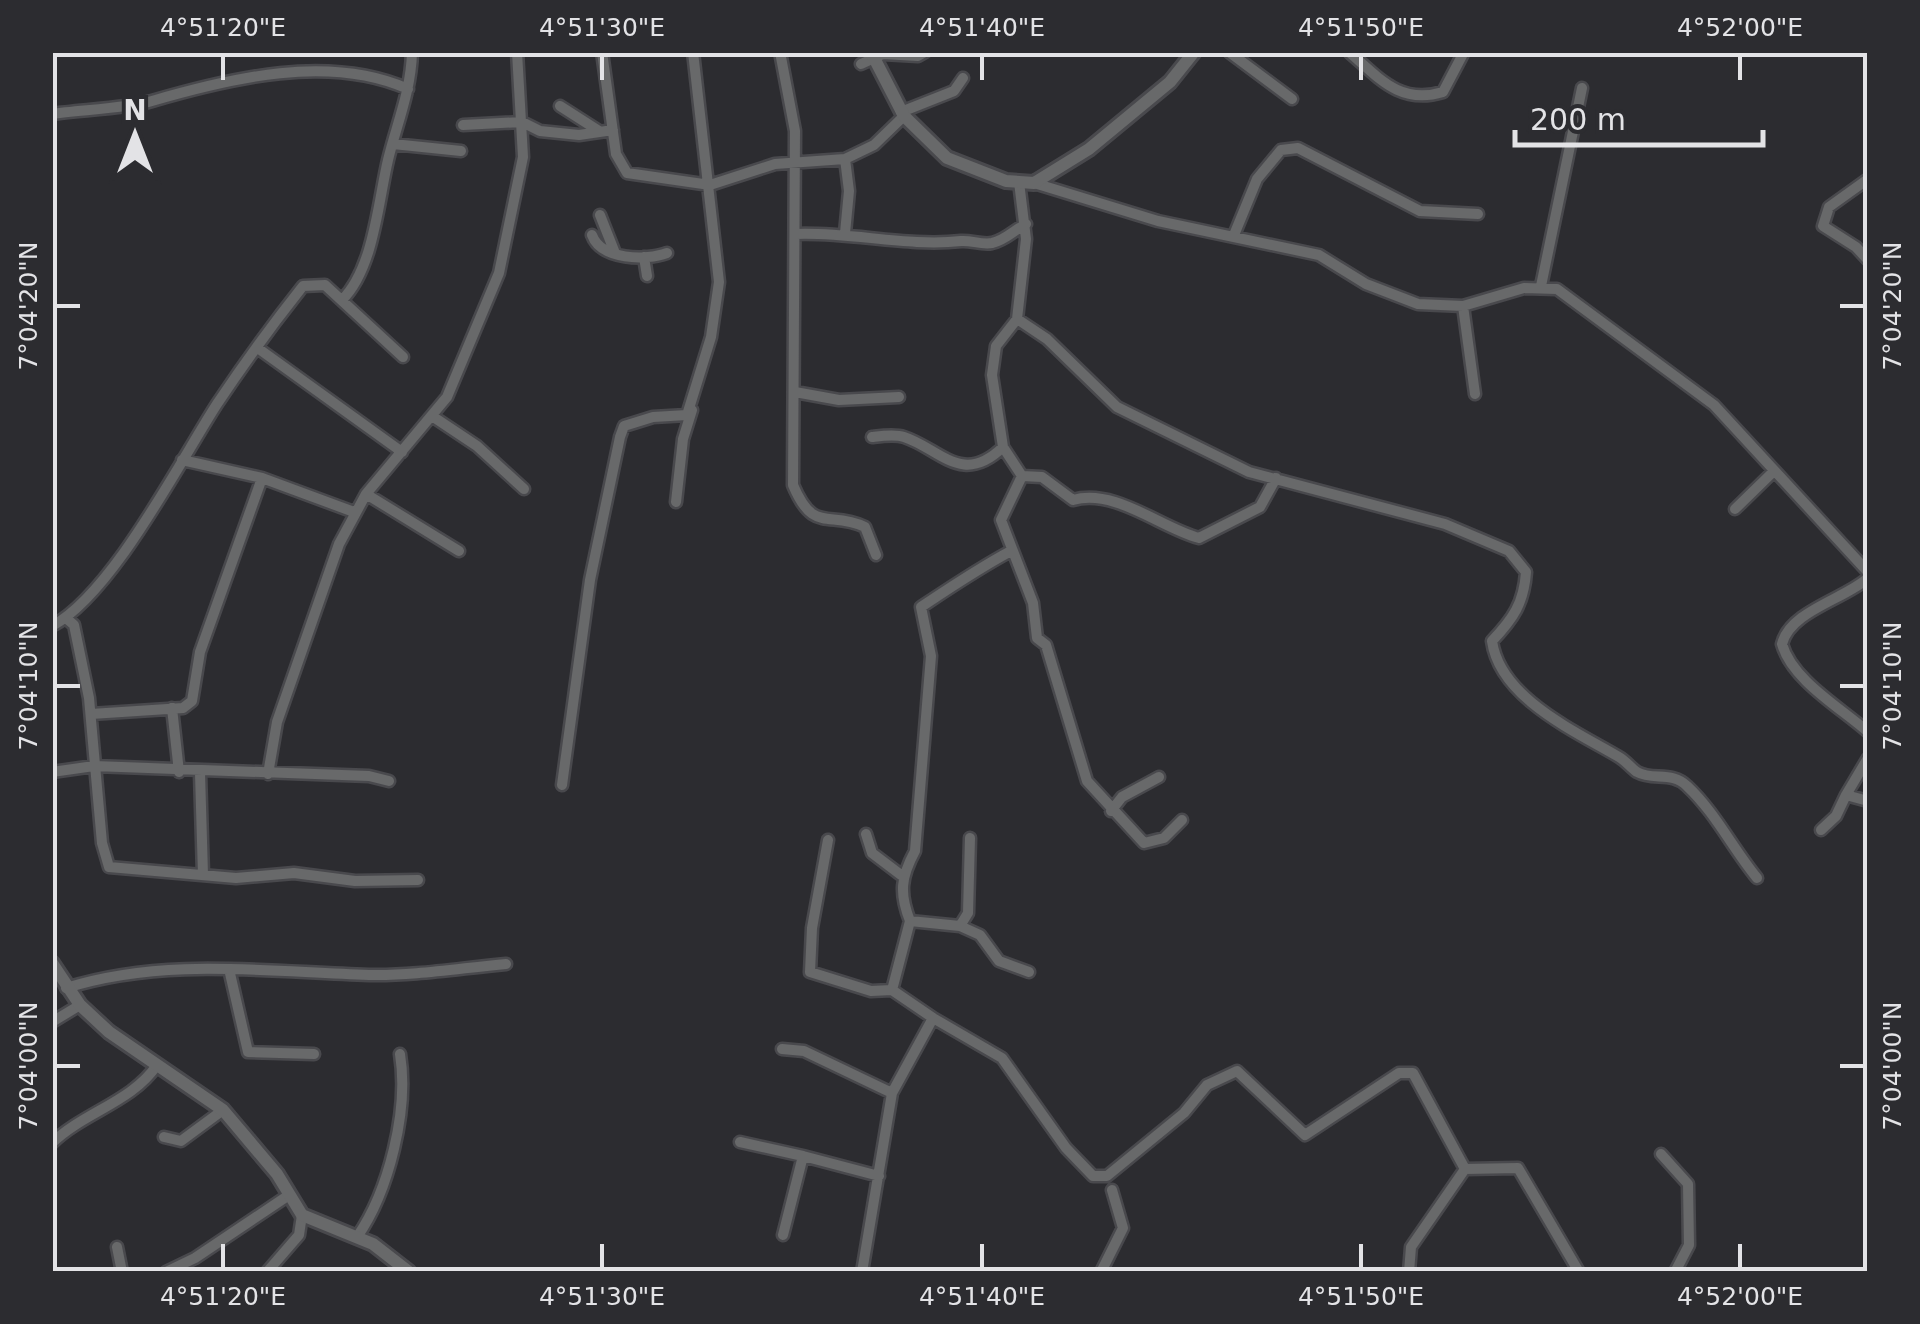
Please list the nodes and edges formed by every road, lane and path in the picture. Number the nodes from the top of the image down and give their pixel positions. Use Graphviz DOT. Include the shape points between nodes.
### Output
graph roads {
  1 [pos="412,52"];
  2 [pos="517,52"];
  3 [pos="602,52"];
  4 [pos="703,52"];
  5 [pos="780,52"];
  6 [pos="925,52"];
  7 [pos="1194,52"];
  8 [pos="1228,52"];
  9 [pos="1350,52"];
  10 [pos="1464,52"];
  11 [pos="694,53"];
  12 [pos="868,58"];
  13 [pos="963,78"];
  14 [pos="1582,88"];
  15 [pos="408,89"];
  16 [pos="1292,99"];
  17 [pos="560,106"];
  18 [pos="52,114"];
  19 [pos="902,114"];
  20 [pos="522,122"];
  21 [pos="463,125"];
  22 [pos="613,130"];
  23 [pos="600,131"];
  24 [pos="393,144"];
  25 [pos="461,151"];
  26 [pos="845,159"];
  27 [pos="794,162"];
  28 [pos="1868,179"];
  29 [pos="1026,182"];
  30 [pos="710,185"];
  31 [pos="600,214"];
  32 [pos="1478,214"];
  33 [pos="1026,224"];
  34 [pos="845,232"];
  35 [pos="796,234"];
  36 [pos="1234,234"];
  37 [pos="592,235"];
  38 [pos="667,252"];
  39 [pos="615,253"];
  40 [pos="644,258"];
  41 [pos="1868,260"];
  42 [pos="647,276"];
  43 [pos="1541,286"];
  44 [pos="342,300"];
  45 [pos="1463,306"];
  46 [pos="1017,319"];
  47 [pos="259,350"];
  48 [pos="403,356"];
  49 [pos="795,392"];
  50 [pos="1475,394"];
  51 [pos="899,397"];
  52 [pos="693,404"];
  53 [pos="432,416"];
  54 [pos="872,436"];
  55 [pos="1003,447"];
  56 [pos="402,452"];
  57 [pos="182,460"];
  58 [pos="1773,472"];
  59 [pos="1022,476"];
  60 [pos="262,478"];
  61 [pos="1276,478"];
  62 [pos="524,489"];
  63 [pos="366,494"];
  64 [pos="676,502"];
  65 [pos="1736,510"];
  66 [pos="354,512"];
  67 [pos="1011,551"];
  68 [pos="459,552"];
  69 [pos="876,555"];
  70 [pos="1868,575"];
  71 [pos="66,618"];
  72 [pos="52,626"];
  73 [pos="172,708"];
  74 [pos="92,714"];
  75 [pos="1868,732"];
  76 [pos="1868,758"];
  77 [pos="94,766"];
  78 [pos="52,772"];
  79 [pos="179,772"];
  80 [pos="200,773"];
  81 [pos="268,774"];
  82 [pos="1159,777"];
  83 [pos="389,781"];
  84 [pos="562,785"];
  85 [pos="1846,795"];
  86 [pos="1868,801"];
  87 [pos="1111,812"];
  88 [pos="1182,820"];
  89 [pos="1822,830"];
  90 [pos="866,834"];
  91 [pos="970,838"];
  92 [pos="828,840"];
  93 [pos="203,875"];
  94 [pos="901,876"];
  95 [pos="1757,878"];
  96 [pos="418,880"];
  97 [pos="910,921"];
  98 [pos="960,926"];
  99 [pos="52,963"];
  100 [pos="506,964"];
  101 [pos="229,970"];
  102 [pos="1029,972"];
  103 [pos="66,988"];
  104 [pos="892,990"];
  105 [pos="80,1005"];
  106 [pos="933,1018"];
  107 [pos="52,1022"];
  108 [pos="782,1049"];
  109 [pos="314,1054"];
  110 [pos="400,1054"];
  111 [pos="157,1065"];
  112 [pos="892,1093"];
  113 [pos="223,1110"];
  114 [pos="164,1137"];
  115 [pos="740,1142"];
  116 [pos="52,1144"];
  117 [pos="1661,1154"];
  118 [pos="803,1156"];
  119 [pos="1465,1169"];
  120 [pos="879,1176"];
  121 [pos="1112,1190"];
  122 [pos="289,1195"];
  123 [pos="302,1214"];
  124 [pos="783,1235"];
  125 [pos="356,1237"];
  126 [pos="117,1248"];
  127 [pos="396,1258"];
  128 [pos="122,1272"];
  129 [pos="166,1272"];
  130 [pos="267,1272"];
  131 [pos="388,1272"];
  132 [pos="409,1272"];
  133 [pos="862,1272"];
  134 [pos="1102,1272"];
  135 [pos="1409,1272"];
  136 [pos="1579,1272"];
  137 [pos="1675,1272"];
  1 -- 15 [label="street"];
  2 -- 20 [label="street"];
  3 -- 22 [label="street"];
  4 -- 11 [label="street"];
  5 -- 27 [label="street" via="796,131"];
  6 -- 12 [label="street"];
  7 -- 29 [label="street" via="1170,82 1088,150"];
  8 -- 16 [label="street"];
  9 -- 10 [label="street" via="1386,85 1417,97 1443,92"];
  11 -- 30 [label="street"];
  12 -- 19 [label="street"];
  13 -- 19 [label="street" via="954,91"];
  14 -- 43 [label="street"];
  15 -- 18 [label="street" via="365,75 289,74 178,91 149,103"];
  15 -- 24 [label="street"];
  17 -- 23 [label="street"];
  19 -- 26 [label="street" via="874,145"];
  19 -- 29 [label="street" via="947,158 982,174"];
  20 -- 21 [label="street"];
  20 -- 23 [label="street" via="540,131"];
  20 -- 53 [label="street" via="508,245 464,366"];
  22 -- 23 [label="street"];
  22 -- 30 [label="street" via="627,173"];
  24 -- 25 [label="street"];
  24 -- 44 [label="street" via="380,221"];
  26 -- 27 [label="street"];
  26 -- 34 [label="street"];
  27 -- 30 [label="street"];
  27 -- 35 [label="street"];
  28 -- 41 [label="street" via="1829,208 1823,226"];
  29 -- 33 [label="street"];
  29 -- 36 [label="street" via="1158,221"];
  30 -- 52 [label="street" via="718,307"];
  31 -- 39 [label="street"];
  32 -- 36 [label="street" via="1420,212 1298,148 1282,150 1256,179"];
  33 -- 34 [label="street" via="981,244"];
  33 -- 46 [label="street"];
  34 -- 35 [label="street"];
  35 -- 49 [label="street"];
  36 -- 45 [label="street" via="1319,255 1366,284 1418,304"];
  37 -- 39 [label="street" via="600,249"];
  38 -- 40 [label="street"];
  39 -- 40 [label="street"];
  40 -- 42 [label="street"];
  43 -- 45 [label="street"];
  43 -- 58 [label="street" via="1574,299 1714,405"];
  44 -- 47 [label="street" via="325,285 308,283"];
  44 -- 48 [label="street"];
  45 -- 50 [label="street"];
  46 -- 55 [label="street" via="996,346 992,375"];
  46 -- 61 [label="street" via="1117,407 1249,472"];
  47 -- 56 [label="street"];
  47 -- 57 [label="street"];
  49 -- 51 [label="street" via="839,400"];
  49 -- 69 [label="street" via="798,498 822,521 866,527"];
  52 -- 64 [label="street"];
  52 -- 84 [label="street" via="687,416 653,416 624,426 620,437 590,580"];
  53 -- 56 [label="street"];
  53 -- 62 [label="street"];
  54 -- 55 [label="street" via="904,436 945,462 969,464"];
  55 -- 59 [label="street"];
  56 -- 63 [label="street"];
  57 -- 60 [label="street"];
  57 -- 71 [label="street" via="109,571"];
  58 -- 65 [label="street"];
  58 -- 70 [label="street"];
  59 -- 61 [label="street" via="1042,477 1073,500 1086,497 1146,514 1199,538 1260,507"];
  59 -- 67 [label="street" via="1001,520"];
  60 -- 66 [label="street"];
  60 -- 73 [label="street" via="200,652 192,700"];
  61 -- 95 [label="street" via="1418,513 1509,551 1526,572 1525,590 1517,613 1492,641 1510,680 1581,738 1636,771 1685,783"];
  63 -- 66 [label="street"];
  63 -- 68 [label="street"];
  66 -- 81 [label="street" via="277,722"];
  67 -- 87 [label="street" via="1033,602 1037,638 1046,646 1086,780"];
  67 -- 94 [label="street" via="921,607 930,656 915,851"];
  70 -- 75 [label="street" via="1852,593 1792,626 1782,644 1809,682"];
  71 -- 72 [label="street"];
  71 -- 74 [label="street" via="74,625"];
  73 -- 74 [label="street"];
  73 -- 79 [label="street"];
  74 -- 77 [label="street"];
  76 -- 85 [label="street"];
  77 -- 78 [label="street"];
  77 -- 79 [label="street"];
  77 -- 93 [label="street" via="109,867"];
  79 -- 80 [label="street"];
  80 -- 81 [label="street"];
  80 -- 93 [label="street"];
  81 -- 83 [label="street"];
  82 -- 87 [label="street" via="1122,797"];
  85 -- 86 [label="street"];
  85 -- 89 [label="street"];
  87 -- 88 [label="street" via="1144,844 1164,838"];
  90 -- 94 [label="street" via="872,852"];
  91 -- 98 [label="street" via="968,913"];
  92 -- 104 [label="street" via="810,972 871,991"];
  93 -- 96 [label="street"];
  94 -- 97 [label="street"];
  97 -- 98 [label="street"];
  97 -- 104 [label="street"];
  98 -- 102 [label="street" via="980,935 999,960"];
  99 -- 103 [label="street"];
  100 -- 101 [label="street" via="374,976"];
  101 -- 103 [label="street" via="120,973"];
  101 -- 109 [label="street" via="248,1052"];
  103 -- 105 [label="street"];
  104 -- 106 [label="street"];
  105 -- 107 [label="street"];
  105 -- 111 [label="street"];
  106 -- 112 [label="street"];
  106 -- 119 [label="street" via="1002,1058 1093,1176 1107,1176 1208,1086 1237,1071 1306,1135 1400,1073 1413,1073"];
  108 -- 112 [label="street" via="804,1051"];
  110 -- 125 [label="street" via="403,1078 391,1154"];
  111 -- 113 [label="street"];
  111 -- 116 [label="street" via="146,1082 70,1126"];
  112 -- 120 [label="street"];
  113 -- 114 [label="street" via="181,1142"];
  113 -- 122 [label="street"];
  115 -- 118 [label="street"];
  117 -- 137 [label="street" via="1688,1184 1690,1245"];
  118 -- 120 [label="street"];
  118 -- 124 [label="street"];
  119 -- 135 [label="street" via="1411,1247"];
  119 -- 136 [label="street" via="1518,1168"];
  120 -- 133 [label="street"];
  121 -- 134 [label="street" via="1123,1228"];
  122 -- 123 [label="street"];
  122 -- 129 [label="street"];
  123 -- 125 [label="street"];
  123 -- 130 [label="street" via="299,1235"];
  125 -- 127 [label="street"];
  126 -- 128 [label="street"];
  127 -- 131 [label="street"];
  127 -- 132 [label="street"];
}
